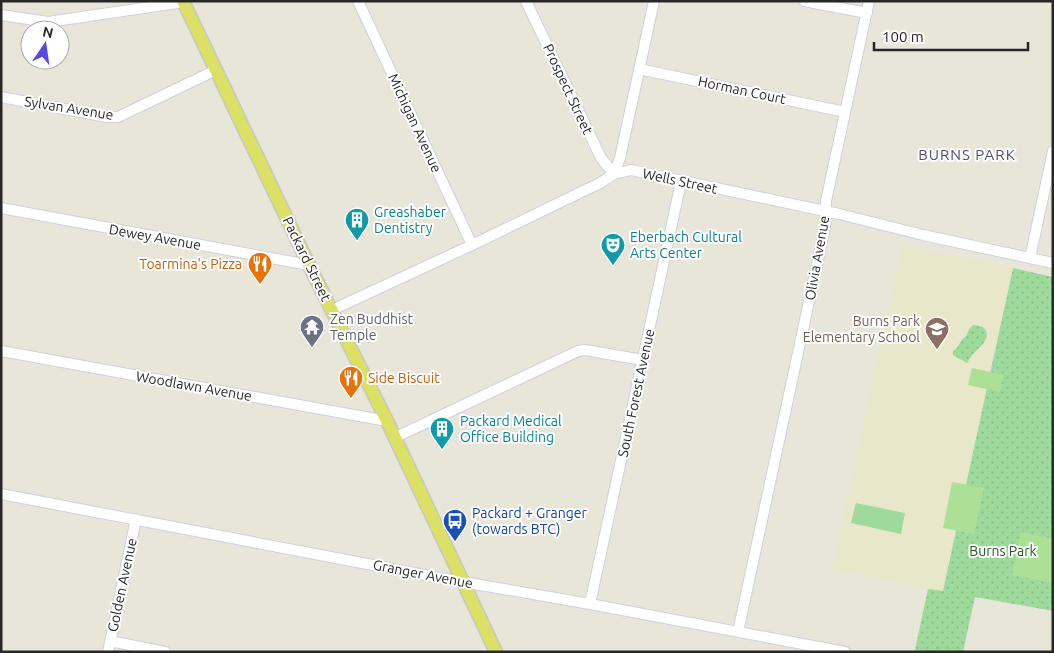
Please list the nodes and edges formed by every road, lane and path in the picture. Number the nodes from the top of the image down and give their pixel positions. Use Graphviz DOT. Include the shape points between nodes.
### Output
graph roads {
  1 [pos="183,1"];
  2 [pos="358,1"];
  3 [pos="526,1"];
  4 [pos="654,1"];
  5 [pos="804,1"];
  6 [pos="869,1"];
  7 [pos="867,13"];
  8 [pos="1,15"];
  9 [pos="639,69"];
  10 [pos="216,70"];
  11 [pos="1,97"];
  12 [pos="845,112"];
  13 [pos="1053,151"];
  14 [pos="614,174"];
  15 [pos="681,182"];
  16 [pos="1,208"];
  17 [pos="826,211"];
  18 [pos="472,245"];
  19 [pos="1030,258"];
  20 [pos="1053,263"];
  21 [pos="310,265"];
  22 [pos="332,310"];
  23 [pos="1,351"];
  24 [pos="643,360"];
  25 [pos="387,422"];
  26 [pos="394,438"];
  27 [pos="1,494"];
  28 [pos="136,519"];
  29 [pos="463,582"];
  30 [pos="590,604"];
  31 [pos="738,632"];
  32 [pos="109,647"];
  33 [pos="165,652"];
  34 [pos="496,652"];
  35 [pos="845,652"];
  1 -- 8 [label="street" via="48,22"];
  1 -- 10 [label="main road, Packard Street"];
  2 -- 18 [label="street, Michigan Avenue"];
  3 -- 14 [label="street, Prospect Street" via="601,158"];
  4 -- 9 [label="street"];
  5 -- 7 [label="street"];
  6 -- 7 [label="street, Olivia Avenue"];
  7 -- 12 [label="street, Olivia Avenue"];
  9 -- 12 [label="street, Horman Court"];
  9 -- 14 [label="street"];
  10 -- 11 [label="street, Sylvan Avenue" via="118,117"];
  10 -- 21 [label="main road, Packard Street"];
  12 -- 17 [label="street, Olivia Avenue"];
  13 -- 19 [label="street"];
  14 -- 15 [label="street, Wells Street" via="631,170"];
  14 -- 18 [label="street, Wells Street"];
  15 -- 17 [label="street, Wells Street"];
  15 -- 24 [label="street, South Forest Avenue"];
  16 -- 21 [label="street, Dewey Avenue"];
  17 -- 19 [label="street, Wells Street"];
  17 -- 31 [label="street, Olivia Avenue"];
  18 -- 22 [label="street, Wells Street"];
  19 -- 20 [label="street, Wells Street"];
  21 -- 22 [label="main road, Packard Street"];
  22 -- 25 [label="main road, Packard Street"];
  23 -- 25 [label="street, Woodlawn Avenue"];
  24 -- 26 [label="street" via="578,351"];
  24 -- 30 [label="street, South Forest Avenue"];
  25 -- 26 [label="main road, Packard Street"];
  26 -- 29 [label="main road, Packard Street"];
  27 -- 28 [label="street, Granger Avenue"];
  28 -- 29 [label="street, Granger Avenue"];
  28 -- 32 [label="street, Golden Avenue"];
  29 -- 30 [label="street, Granger Avenue"];
  29 -- 34 [label="main road, Packard Street"];
  30 -- 31 [label="street, Granger Avenue"];
  31 -- 35 [label="street, Granger Avenue"];
  32 -- 33 [label="street"];
}
